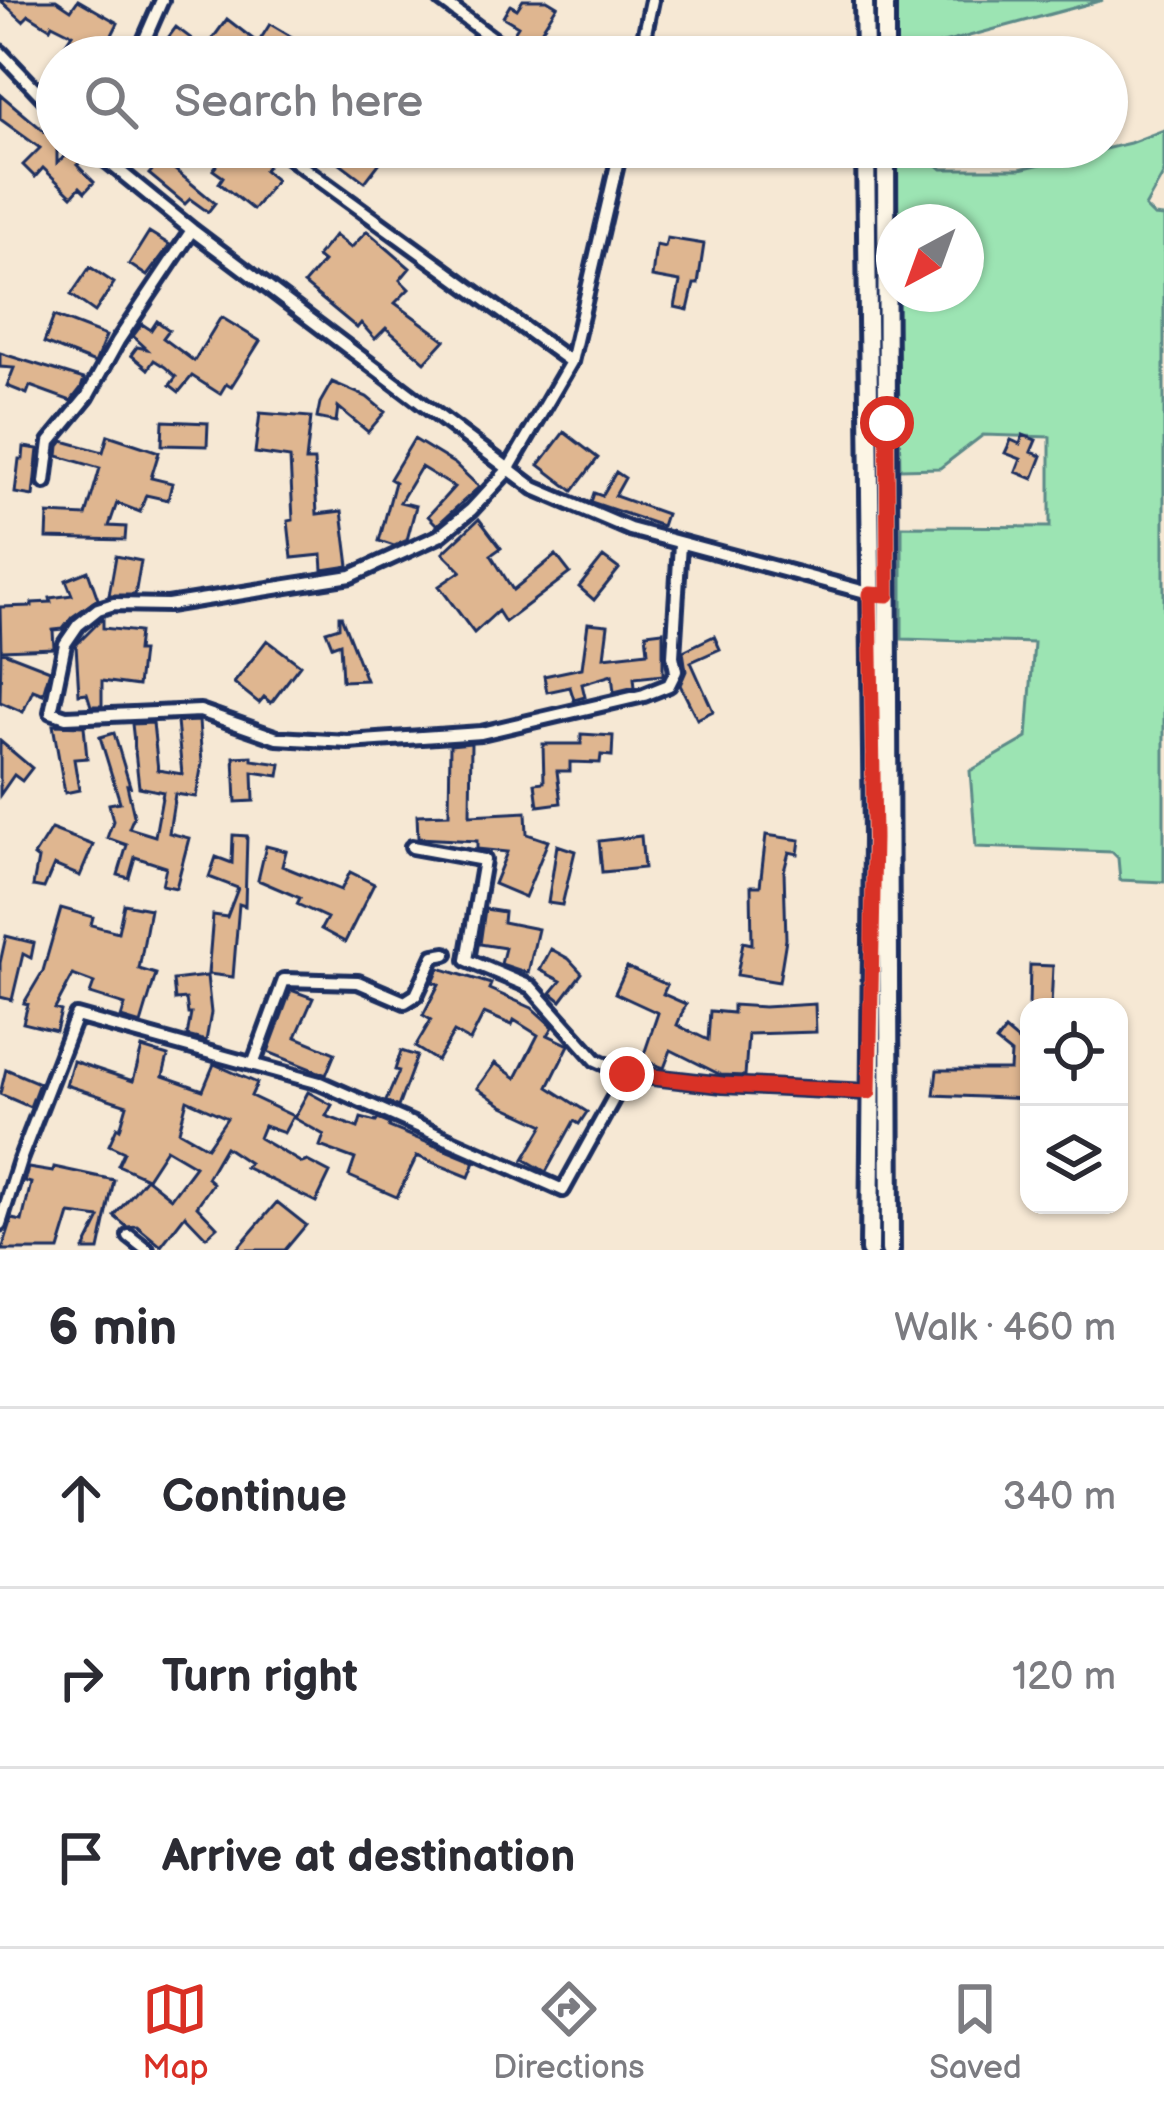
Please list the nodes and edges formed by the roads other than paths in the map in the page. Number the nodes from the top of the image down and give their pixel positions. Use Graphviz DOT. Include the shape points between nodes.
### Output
graph roads {
  1 [pos="162,0"];
  2 [pos="652,0"];
  3 [pos="864,0"];
  4 [pos="885,0"];
  5 [pos="448,2"];
  6 [pos="149,36"];
  7 [pos="491,36"];
  8 [pos="644,36"];
  9 [pos="865,36"];
  10 [pos="885,36"];
  11 [pos="0,52"];
  12 [pos="36,90"];
  13 [pos="118,168"];
  14 [pos="303,168"];
  15 [pos="616,168"];
  16 [pos="867,168"];
  17 [pos="886,168"];
  18 [pos="192,230"];
  19 [pos="571,362"];
  20 [pos="508,470"];
  21 [pos="45,482"];
  22 [pos="680,544"];
  23 [pos="879,595"];
  24 [pos="412,847"];
  25 [pos="446,954"];
  26 [pos="253,1065"];
  27 [pos="627,1074"];
  28 [pos="869,1092"];
  29 [pos="0,1224"];
  30 [pos="129,1236"];
  31 [pos="146,1250"];
  32 [pos="870,1250"];
  33 [pos="890,1250"];
  1 -- 6 [label="street"];
  2 -- 8 [label="street"];
  3 -- 9 [label="main road"];
  4 -- 10 [label="main road"];
  5 -- 7 [label="street"];
  11 -- 12 [label="street"];
  13 -- 18 [label="street"];
  14 -- 19 [label="street"];
  15 -- 19 [label="street"];
  16 -- 23 [label="main road"];
  17 -- 23 [label="main road"];
  18 -- 20 [label="street"];
  18 -- 21 [label="street" via="87,398 50,442"];
  19 -- 20 [label="street"];
  20 -- 22 [label="street" via="577,510"];
  20 -- 22 [label="street" via="439,536 351,576 98,609 65,644 52,712 200,711 278,738 348,742 481,733 644,695 669,686 676,671"];
  22 -- 23 [label="street"];
  23 -- 28 [label="main road"];
  23 -- 33 [label="main road"];
  24 -- 27 [label="street" via="484,860 467,960 531,987 586,1051"];
  25 -- 26 [label="street" via="434,956 405,1002 358,982 284,980"];
  26 -- 27 [label="street" via="320,1083 563,1190"];
  26 -- 29 [label="street" via="76,1016"];
  27 -- 28 [label="street"];
  28 -- 32 [label="main road"];
  30 -- 31 [label="street"];
}
